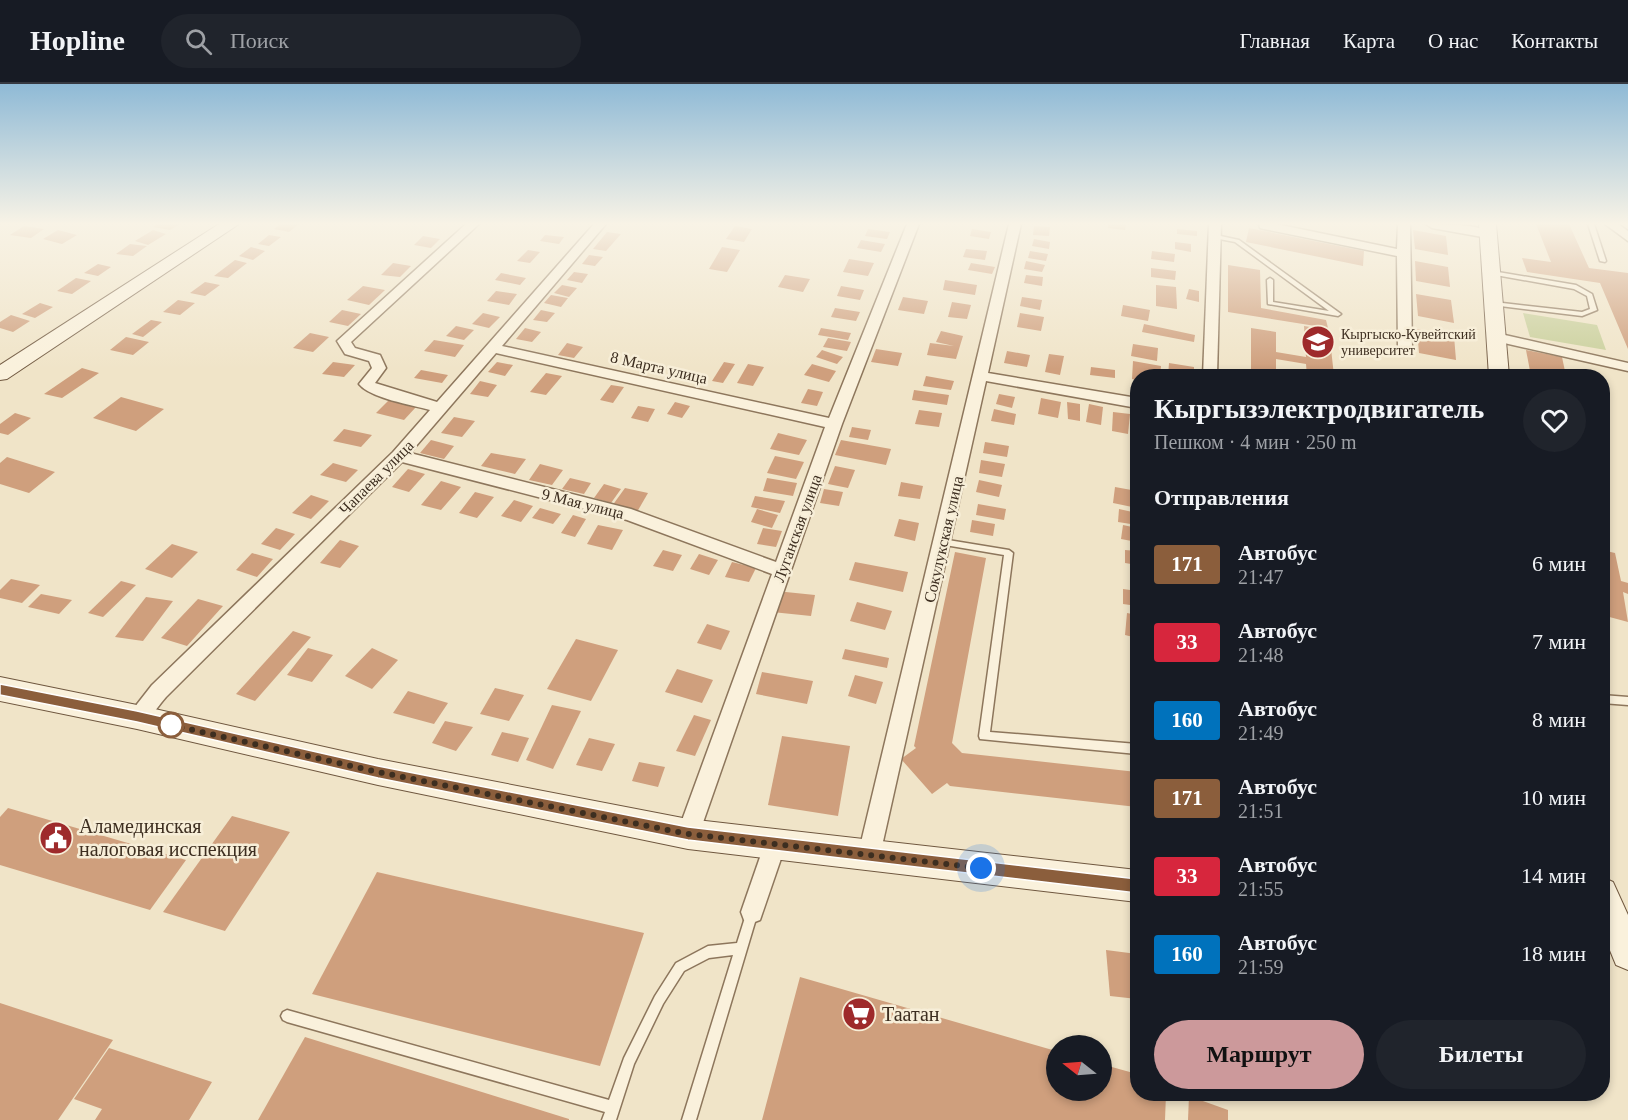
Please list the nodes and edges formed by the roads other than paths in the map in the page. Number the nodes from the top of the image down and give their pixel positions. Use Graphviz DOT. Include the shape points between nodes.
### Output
graph roads {
  1 [pos="156,272"];
  2 [pos="420,272"];
  3 [pos="558,272"];
  4 [pos="894,272"];
  5 [pos="1004,272"];
  6 [pos="1214,272"];
  7 [pos="1280,272"];
  8 [pos="1403,272"];
  9 [pos="1491,273"];
  10 [pos="1270,280"];
  11 [pos="1494,304"];
  12 [pos="1496,337"];
  13 [pos="493,348"];
  14 [pos="1405,349"];
  15 [pos="1628,367"];
  16 [pos="1210,369"];
  17 [pos="1499,369"];
  18 [pos="0,374"];
  19 [pos="981,376"];
  20 [pos="1130,403"];
  21 [pos="441,408"];
  22 [pos="834,424"];
  23 [pos="399,456"];
  24 [pos="942,542"];
  25 [pos="782,571"];
  26 [pos="0,689"];
  27 [pos="1610,700"];
  28 [pos="1628,701"];
  29 [pos="137,717"];
  30 [pos="1130,748"];
  31 [pos="688,834"];
  32 [pos="775,844"];
  33 [pos="869,855"];
  34 [pos="1130,885"];
  35 [pos="752,912"];
  36 [pos="1610,916"];
  37 [pos="1619,942"];
  38 [pos="741,948"];
  39 [pos="287,1016"];
  40 [pos="611,1114"];
  41 [pos="689,1120"];
  1 -- 18 [label="main road"];
  2 -- 21 [label="street" via="344,341 350,351 375,358 379,368 366,384"];
  3 -- 13 [label="street, Чапаева улица"];
  4 -- 22 [label="street, Луганская улица"];
  5 -- 19 [label="street, Сокулукская улица"];
  6 -- 16 [label="street"];
  7 -- 10 [label="lane" via="1338,314 1270,303"];
  8 -- 14 [label="street"];
  9 -- 11 [label="main road"];
  9 -- 11 [label="lane" via="1576,287 1590,296 1593,310 1582,314"];
  11 -- 12 [label="main road"];
  12 -- 15 [label="street"];
  12 -- 17 [label="main road"];
  13 -- 21 [label="street, Чапаева улица"];
  13 -- 22 [label="street, 8 Марта улица"];
  19 -- 20 [label="street"];
  19 -- 24 [label="street, Сокулукская улица"];
  21 -- 23 [label="street, Чапаева улица"];
  22 -- 25 [label="street, Луганская улица"];
  23 -- 25 [label="street, 9 Мая улица" via="631,515"];
  23 -- 29 [label="street, Чапаева улица"];
  24 -- 30 [label="lane" via="1009,553 984,736"];
  24 -- 33 [label="street, Сокулукская улица"];
  25 -- 31 [label="street, Луганская улица"];
  26 -- 29 [label="main road"];
  27 -- 28 [label="lane"];
  29 -- 31 [label="main road" via="378,772"];
  31 -- 32 [label="main road"];
  32 -- 33 [label="main road"];
  32 -- 35 [label="street"];
  33 -- 34 [label="main road"];
  35 -- 38 [label="lane"];
  36 -- 37 [label="main road"];
  38 -- 40 [label="lane" via="708,952 680,967 628,1062"];
  38 -- 41 [label="lane"];
  39 -- 40 [label="lane"];
}
